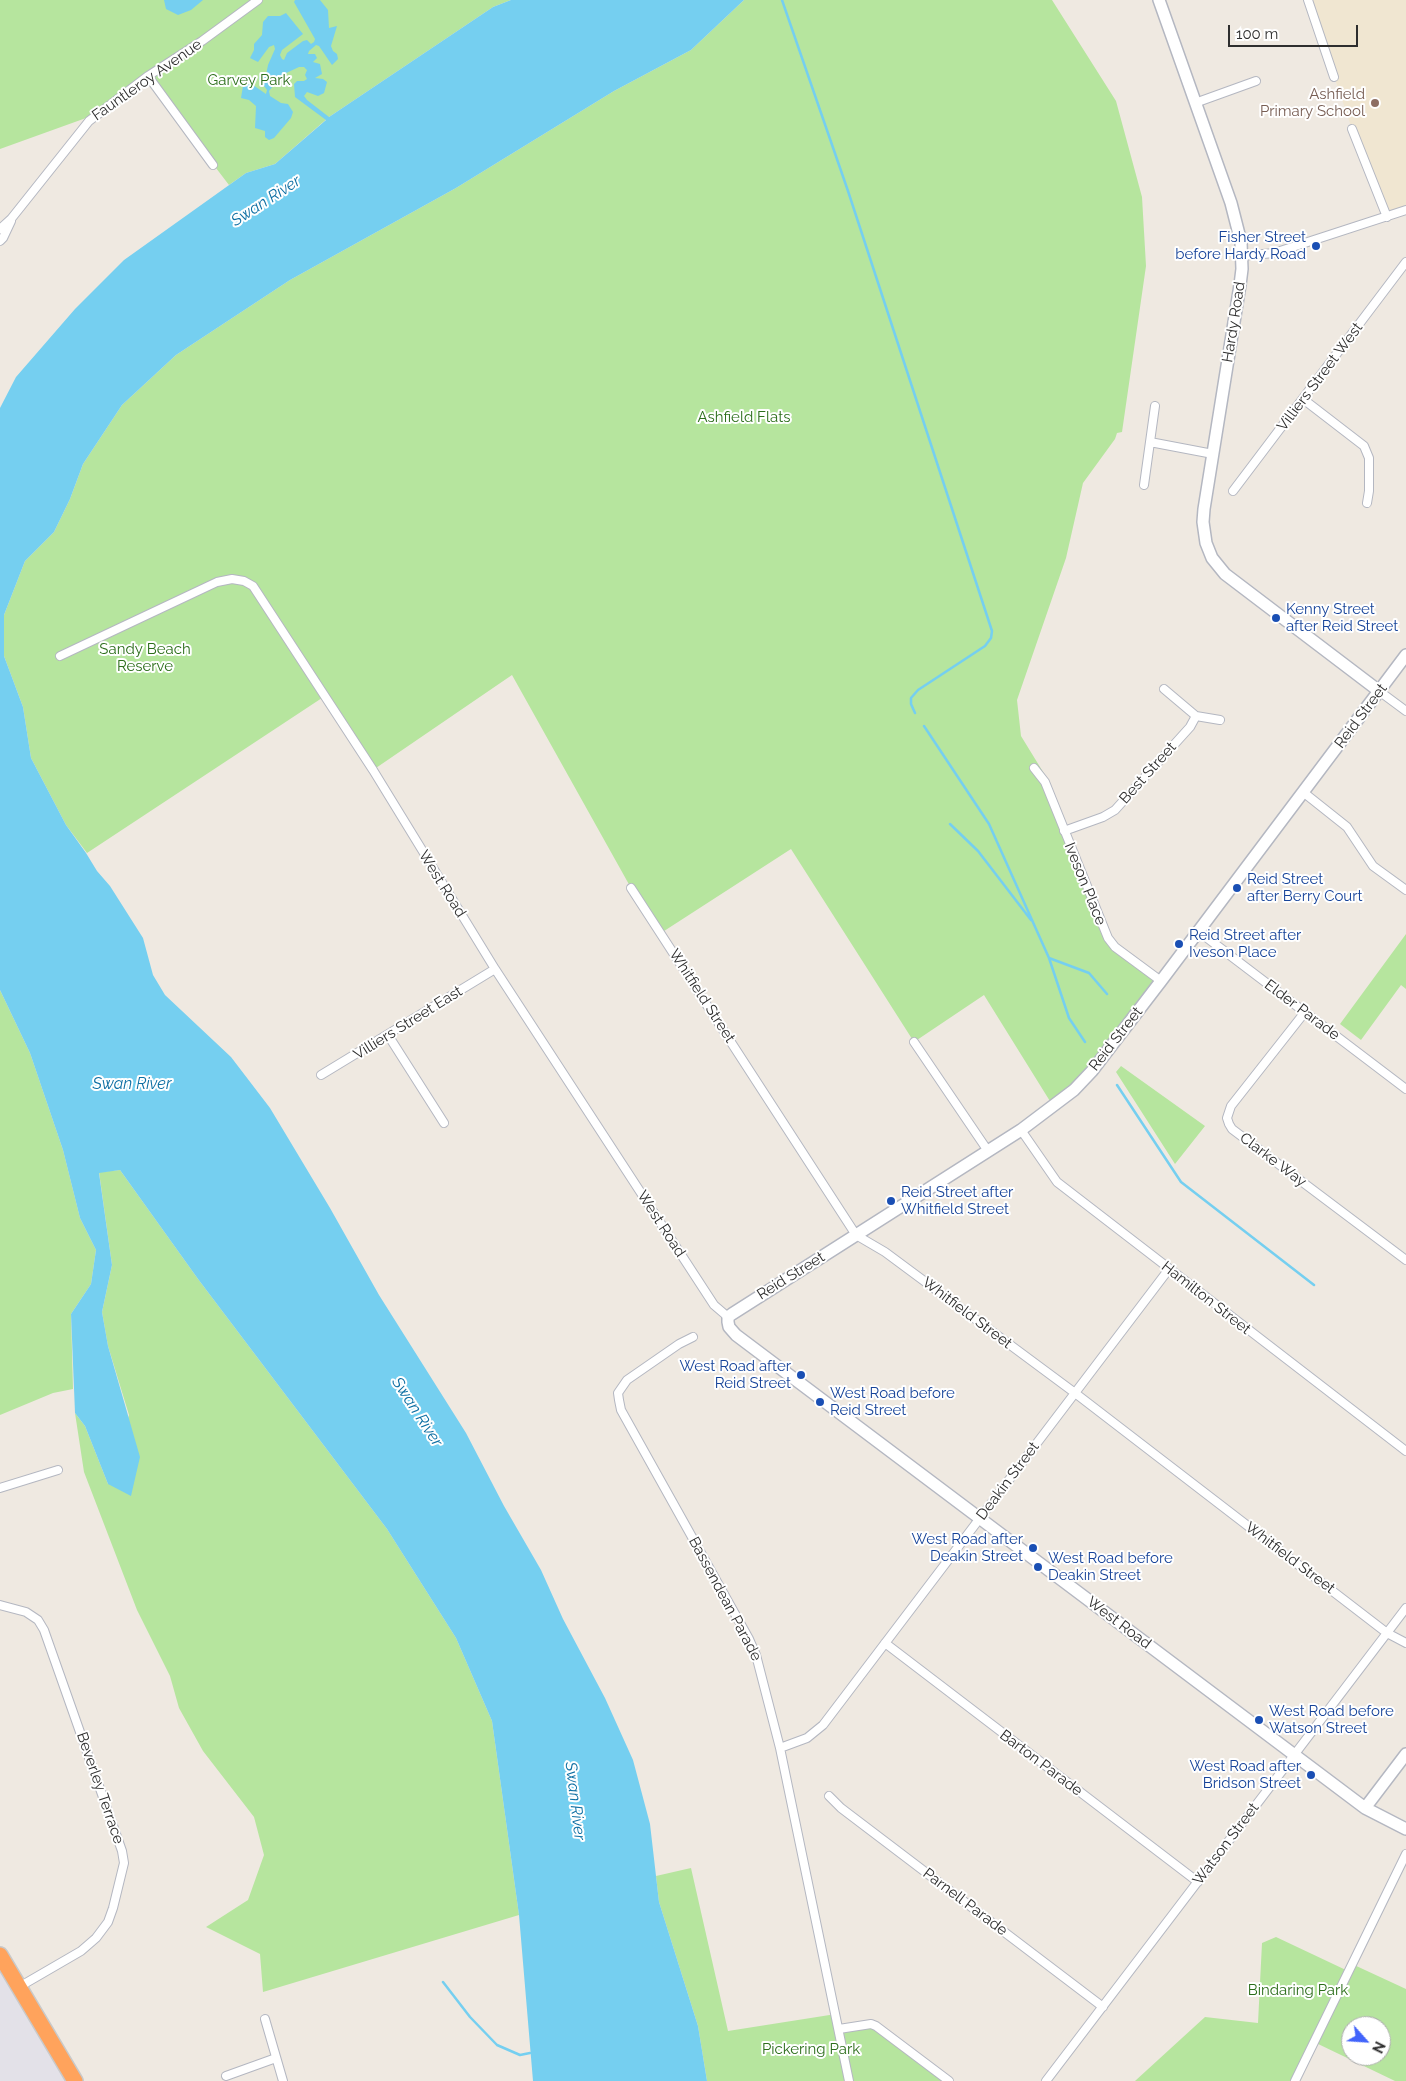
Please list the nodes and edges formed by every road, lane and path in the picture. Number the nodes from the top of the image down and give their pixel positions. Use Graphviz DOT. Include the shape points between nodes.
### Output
graph roads {
  1 [pos="258,0"];
  2 [pos="1159,0"];
  3 [pos="1308,0"];
  4 [pos="148,76"];
  5 [pos="1334,77"];
  6 [pos="1256,81"];
  7 [pos="1195,103"];
  8 [pos="1352,129"];
  9 [pos="213,165"];
  10 [pos="1406,210"];
  11 [pos="1387,217"];
  12 [pos="11,220"];
  13 [pos="0,229"];
  14 [pos="0,241"];
  15 [pos="1242,256"];
  16 [pos="1406,262"];
  17 [pos="1303,399"];
  18 [pos="1155,406"];
  19 [pos="1150,442"];
  20 [pos="1213,454"];
  21 [pos="1144,485"];
  22 [pos="1233,492"];
  23 [pos="1367,503"];
  24 [pos="1406,655"];
  25 [pos="60,656"];
  26 [pos="1164,689"];
  27 [pos="1379,691"];
  28 [pos="1406,711"];
  29 [pos="1196,716"];
  30 [pos="1220,720"];
  31 [pos="1034,768"];
  32 [pos="1303,792"];
  33 [pos="1064,831"];
  34 [pos="631,888"];
  35 [pos="1406,890"];
  36 [pos="1198,931"];
  37 [pos="495,969"];
  38 [pos="1161,981"];
  39 [pos="1305,1012"];
  40 [pos="388,1035"];
  41 [pos="914,1042"];
  42 [pos="321,1075"];
  43 [pos="1406,1089"];
  44 [pos="444,1124"];
  45 [pos="1020,1130"];
  46 [pos="988,1151"];
  47 [pos="856,1235"];
  48 [pos="1406,1260"];
  49 [pos="1169,1269"];
  50 [pos="728,1317"];
  51 [pos="693,1337"];
  52 [pos="1075,1394"];
  53 [pos="1406,1451"];
  54 [pos="58,1470"];
  55 [pos="0,1488"];
  56 [pos="980,1518"];
  57 [pos="0,1605"];
  58 [pos="1406,1608"];
  59 [pos="1387,1633"];
  60 [pos="885,1643"];
  61 [pos="1406,1643"];
  62 [pos="780,1748"];
  63 [pos="1406,1754"];
  64 [pos="1294,1755"];
  65 [pos="828,1796"];
  66 [pos="1365,1808"];
  67 [pos="1406,1829"];
  68 [pos="1406,1854"];
  69 [pos="1198,1882"];
  70 [pos="0,1955"];
  71 [pos="19,1987"];
  72 [pos="1103,2006"];
  73 [pos="265,2019"];
  74 [pos="839,2029"];
  75 [pos="276,2058"];
  76 [pos="226,2076"];
  77 [pos="74,2081"];
  78 [pos="283,2081"];
  79 [pos="849,2081"];
  80 [pos="949,2081"];
  81 [pos="1046,2081"];
  82 [pos="1295,2081"];
  1 -- 4 [label="street, Fauntleroy Avenue"];
  2 -- 7 [label="street, Hardy Road"];
  3 -- 5 [label="street"];
  4 -- 9 [label="street"];
  4 -- 12 [label="street, Fauntleroy Avenue" via="89,121"];
  6 -- 7 [label="street"];
  7 -- 15 [label="street, Hardy Road" via="1231,203"];
  8 -- 11 [label="street"];
  10 -- 11 [label="street"];
  11 -- 15 [label="street" via="1274,253"];
  12 -- 13 [label="street, Fauntleroy Avenue"];
  12 -- 14 [label="street, Fauntleroy Avenue"];
  15 -- 20 [label="street, Hardy Road"];
  16 -- 17 [label="street, Villiers Street West"];
  17 -- 22 [label="street, Villiers Street West"];
  17 -- 23 [label="street" via="1364,446 1369,458"];
  18 -- 19 [label="street"];
  19 -- 20 [label="street"];
  19 -- 21 [label="street"];
  20 -- 27 [label="street, Hardy Road" via="1204,509 1204,535 1212,558 1225,574"];
  24 -- 27 [label="street, Reid Street"];
  25 -- 37 [label="street, West Road" via="212,584 232,579 244,580 253,586 373,770"];
  26 -- 29 [label="street"];
  27 -- 28 [label="street"];
  27 -- 32 [label="street, Reid Street"];
  29 -- 30 [label="street"];
  29 -- 33 [label="street, Best Street" via="1190,727 1114,810"];
  31 -- 33 [label="street, Iveson Place" via="1045,782"];
  32 -- 35 [label="street" via="1347,827 1373,866"];
  32 -- 36 [label="street, Reid Street"];
  33 -- 38 [label="street, Iveson Place" via="1108,938 1115,947"];
  34 -- 47 [label="street, Whitfield Street"];
  36 -- 38 [label="street, Reid Street"];
  36 -- 39 [label="street, Elder Parade"];
  37 -- 40 [label="street, Villiers Street East"];
  37 -- 50 [label="street, West Road" via="714,1305"];
  38 -- 45 [label="street, Reid Street" via="1084,1081"];
  39 -- 43 [label="street, Elder Parade"];
  39 -- 48 [label="street, Clarke Way" via="1231,1106 1227,1118 1229,1124"];
  40 -- 42 [label="street, Villiers Street East"];
  40 -- 44 [label="street"];
  41 -- 46 [label="street"];
  45 -- 46 [label="street, Reid Street"];
  45 -- 49 [label="street, Hamilton Street" via="1057,1182"];
  46 -- 47 [label="street, Reid Street"];
  47 -- 50 [label="street, Reid Street"];
  47 -- 52 [label="street, Whitfield Street" via="885,1252"];
  49 -- 52 [label="street, Deakin Street"];
  49 -- 53 [label="street, Hamilton Street"];
  50 -- 56 [label="street, West Road" via="729,1327 736,1335"];
  51 -- 62 [label="street, Bassendean Parade" via="627,1380 618,1394 621,1410 749,1639 761,1670"];
  52 -- 56 [label="street, Deakin Street"];
  52 -- 59 [label="street, Whitfield Street"];
  54 -- 55 [label="street"];
  56 -- 60 [label="street, Deakin Street"];
  56 -- 64 [label="street, West Road"];
  57 -- 71 [label="street, Beverley Terrace" via="26,1612 38,1620 44,1630 124,1864 108,1922 96,1938 81,1951"];
  58 -- 59 [label="street, Watson Street"];
  59 -- 61 [label="street, Whitfield Street"];
  59 -- 64 [label="street, Watson Street"];
  60 -- 62 [label="street, Deakin Street" via="819,1729 807,1738"];
  60 -- 69 [label="street, Barton Parade"];
  62 -- 74 [label="street, Bassendean Parade"];
  63 -- 66 [label="street"];
  64 -- 66 [label="street, West Road"];
  64 -- 69 [label="street, Watson Street"];
  65 -- 72 [label="street, Parnell Parade"];
  66 -- 67 [label="street, West Road"];
  68 -- 82 [label="street"];
  69 -- 72 [label="street, Watson Street"];
  70 -- 71 [label="highway"];
  71 -- 77 [label="highway"];
  72 -- 81 [label="street, Watson Street"];
  73 -- 75 [label="street"];
  74 -- 79 [label="street, Bassendean Parade"];
  74 -- 80 [label="street" via="876,2026"];
  75 -- 76 [label="street"];
  75 -- 78 [label="street"];
}
